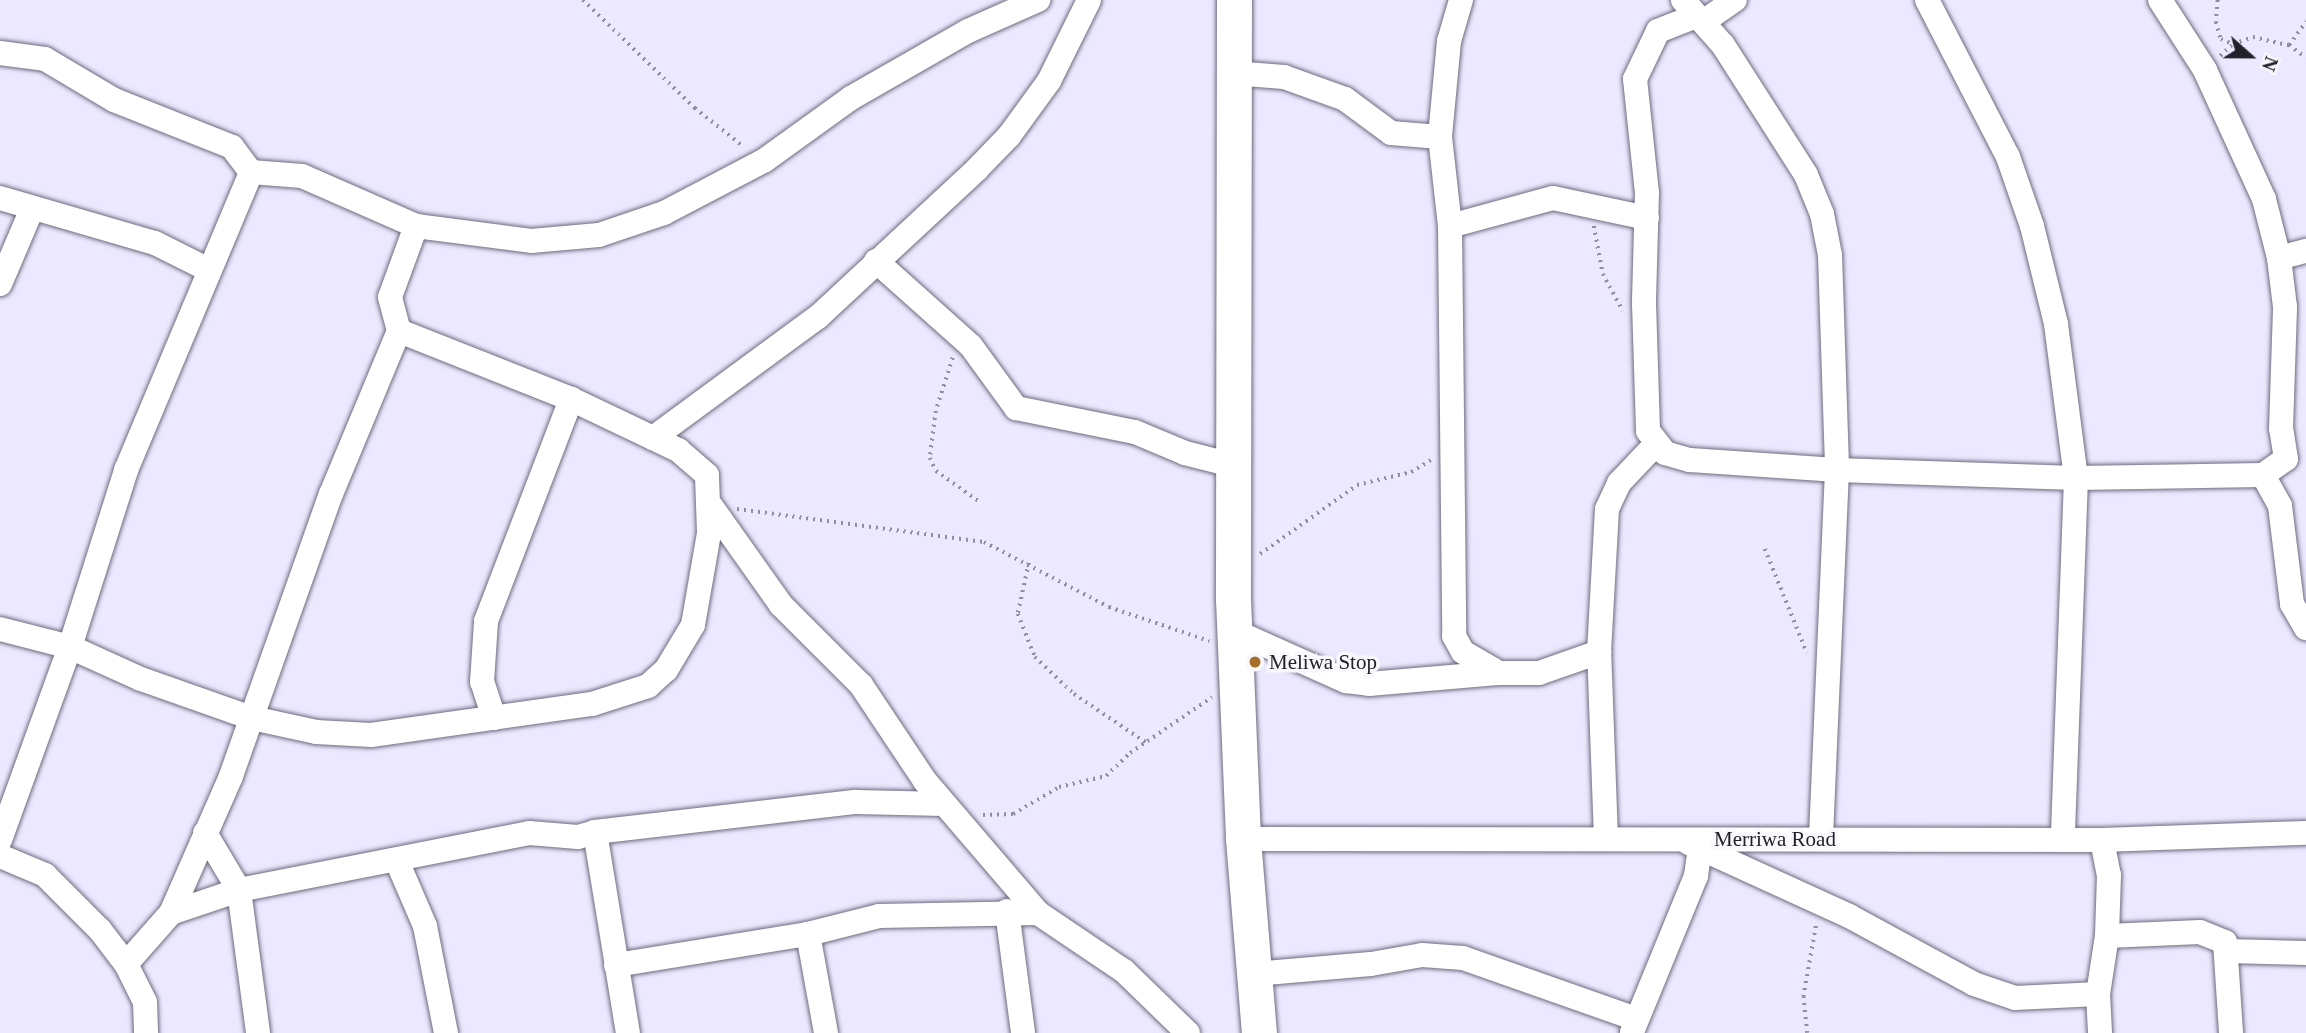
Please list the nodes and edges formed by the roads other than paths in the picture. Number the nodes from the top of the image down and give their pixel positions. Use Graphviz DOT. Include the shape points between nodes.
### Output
graph roads {
  1 [pos="1038,0"];
  2 [pos="1089,0"];
  3 [pos="1234,0"];
  4 [pos="1461,0"];
  5 [pos="1735,0"];
  6 [pos="1927,0"];
  7 [pos="2160,0"];
  8 [pos="1694,13"];
  9 [pos="0,53"];
  10 [pos="1233,73"];
  11 [pos="1440,137"];
  12 [pos="251,172"];
  13 [pos="0,198"];
  14 [pos="32,209"];
  15 [pos="1647,218"];
  16 [pos="416,226"];
  17 [pos="1450,226"];
  18 [pos="2306,251"];
  19 [pos="2278,258"];
  20 [pos="876,261"];
  21 [pos="209,270"];
  22 [pos="0,284"];
  23 [pos="399,331"];
  24 [pos="571,399"];
  25 [pos="653,438"];
  26 [pos="1655,445"];
  27 [pos="2296,455"];
  28 [pos="1232,465"];
  29 [pos="1837,470"];
  30 [pos="2263,475"];
  31 [pos="2076,478"];
  32 [pos="711,506"];
  33 [pos="2306,628"];
  34 [pos="0,629"];
  35 [pos="70,648"];
  36 [pos="1599,652"];
  37 [pos="1235,654"];
  38 [pos="1499,673"];
  39 [pos="252,718"];
  40 [pos="494,718"];
  41 [pos="948,809"];
  42 [pos="595,832"];
  43 [pos="205,833"];
  44 [pos="2306,833"];
  45 [pos="1821,838"];
  46 [pos="0,839"];
  47 [pos="1243,839"];
  48 [pos="1606,839"];
  49 [pos="2063,839"];
  50 [pos="2102,840"];
  51 [pos="1690,843"];
  52 [pos="0,856"];
  53 [pos="397,861"];
  54 [pos="239,890"];
  55 [pos="1007,911"];
  56 [pos="171,913"];
  57 [pos="1038,913"];
  58 [pos="808,934"];
  59 [pos="2107,936"];
  60 [pos="2227,951"];
  61 [pos="2306,953"];
  62 [pos="126,964"];
  63 [pos="616,965"];
  64 [pos="1254,974"];
  65 [pos="2098,994"];
  66 [pos="1634,1026"];
  67 [pos="146,1033"];
  68 [pos="258,1033"];
  69 [pos="446,1033"];
  70 [pos="628,1033"];
  71 [pos="826,1033"];
  72 [pos="1023,1033"];
  73 [pos="1188,1033"];
  74 [pos="1259,1033"];
  75 [pos="2100,1033"];
  76 [pos="2231,1033"];
  1 -- 16 [label="street" via="968,31 851,98 765,160 664,213 598,235 531,241"];
  2 -- 20 [label="street" via="1049,81 1009,136"];
  3 -- 10 [label="highway"];
  4 -- 11 [label="street" via="1448,41"];
  5 -- 8 [label="street"];
  6 -- 31 [label="street" via="2008,156 2032,226 2056,324"];
  7 -- 19 [label="street" via="2206,70 2264,199"];
  8 -- 15 [label="street" via="1658,31 1635,79 1646,159"];
  8 -- 29 [label="street" via="1784,137 1807,175 1822,214 1835,304"];
  9 -- 12 [label="street" via="45,59 114,100 232,147"];
  10 -- 11 [label="street" via="1284,77 1345,99 1391,133"];
  10 -- 28 [label="highway"];
  11 -- 17 [label="street"];
  12 -- 16 [label="street" via="326,183 362,205"];
  12 -- 21 [label="street"];
  13 -- 14 [label="street"];
  14 -- 21 [label="street" via="155,243"];
  14 -- 22 [label="street"];
  15 -- 17 [label="street" via="1593,203 1536,200"];
  15 -- 26 [label="street" via="1644,337 1648,431"];
  16 -- 23 [label="street" via="390,297"];
  17 -- 38 [label="street" via="1454,636 1463,652"];
  18 -- 19 [label="street"];
  19 -- 27 [label="street" via="2285,306 2281,429"];
  20 -- 25 [label="street" via="812,322"];
  20 -- 28 [label="street" via="961,337 1016,408 1135,432 1185,453"];
  21 -- 35 [label="street" via="184,340 126,470"];
  23 -- 24 [label="street"];
  23 -- 39 [label="street" via="331,494"];
  24 -- 25 [label="street"];
  24 -- 40 [label="street" via="486,621 482,682"];
  25 -- 32 [label="street" via="702,469 709,482"];
  26 -- 29 [label="street" via="1690,460"];
  26 -- 36 [label="street" via="1619,484 1607,509"];
  27 -- 30 [label="street"];
  28 -- 37 [label="highway"];
  29 -- 31 [label="street"];
  29 -- 45 [label="street"];
  30 -- 31 [label="street"];
  30 -- 33 [label="street" via="2280,506 2292,604"];
  31 -- 49 [label="street"];
  32 -- 40 [label="street" via="693,625 666,670 648,686 625,695"];
  32 -- 41 [label="street" via="781,605 861,685 903,752"];
  34 -- 35 [label="street"];
  35 -- 39 [label="street"];
  35 -- 46 [label="street"];
  36 -- 38 [label="street" via="1539,673"];
  36 -- 48 [label="street"];
  37 -- 38 [label="street" via="1369,684"];
  37 -- 47 [label="highway"];
  39 -- 40 [label="street" via="316,732 371,735"];
  39 -- 43 [label="street"];
  41 -- 42 [label="street" via="856,802"];
  41 -- 57 [label="street"];
  42 -- 53 [label="street" via="578,837 529,834"];
  42 -- 63 [label="street"];
  43 -- 54 [label="street"];
  43 -- 56 [label="street"];
  44 -- 50 [label="street, Merriwa Road"];
  45 -- 49 [label="street, Merriwa Road"];
  45 -- 51 [label="street, Merriwa Road"];
  47 -- 48 [label="street, Merriwa Road"];
  47 -- 64 [label="highway"];
  48 -- 51 [label="street, Merriwa Road"];
  49 -- 50 [label="street, Merriwa Road"];
  50 -- 59 [label="street" via="2109,875"];
  51 -- 65 [label="street" via="1823,904 1974,984 2015,998"];
  51 -- 66 [label="street" via="1696,876"];
  52 -- 62 [label="street" via="45,875 100,930"];
  53 -- 54 [label="street"];
  53 -- 69 [label="street" via="425,926"];
  54 -- 56 [label="street"];
  54 -- 68 [label="street"];
  55 -- 57 [label="street"];
  55 -- 58 [label="street" via="878,916"];
  55 -- 72 [label="street"];
  56 -- 62 [label="street"];
  57 -- 73 [label="street" via="1124,971"];
  58 -- 63 [label="street"];
  58 -- 71 [label="street"];
  59 -- 60 [label="street" via="2200,932 2225,942"];
  59 -- 65 [label="street"];
  60 -- 61 [label="street"];
  60 -- 76 [label="street"];
  62 -- 67 [label="street" via="145,1002"];
  63 -- 70 [label="street"];
  64 -- 66 [label="street" via="1423,955 1464,958"];
  64 -- 74 [label="highway"];
  65 -- 75 [label="street"];
}
